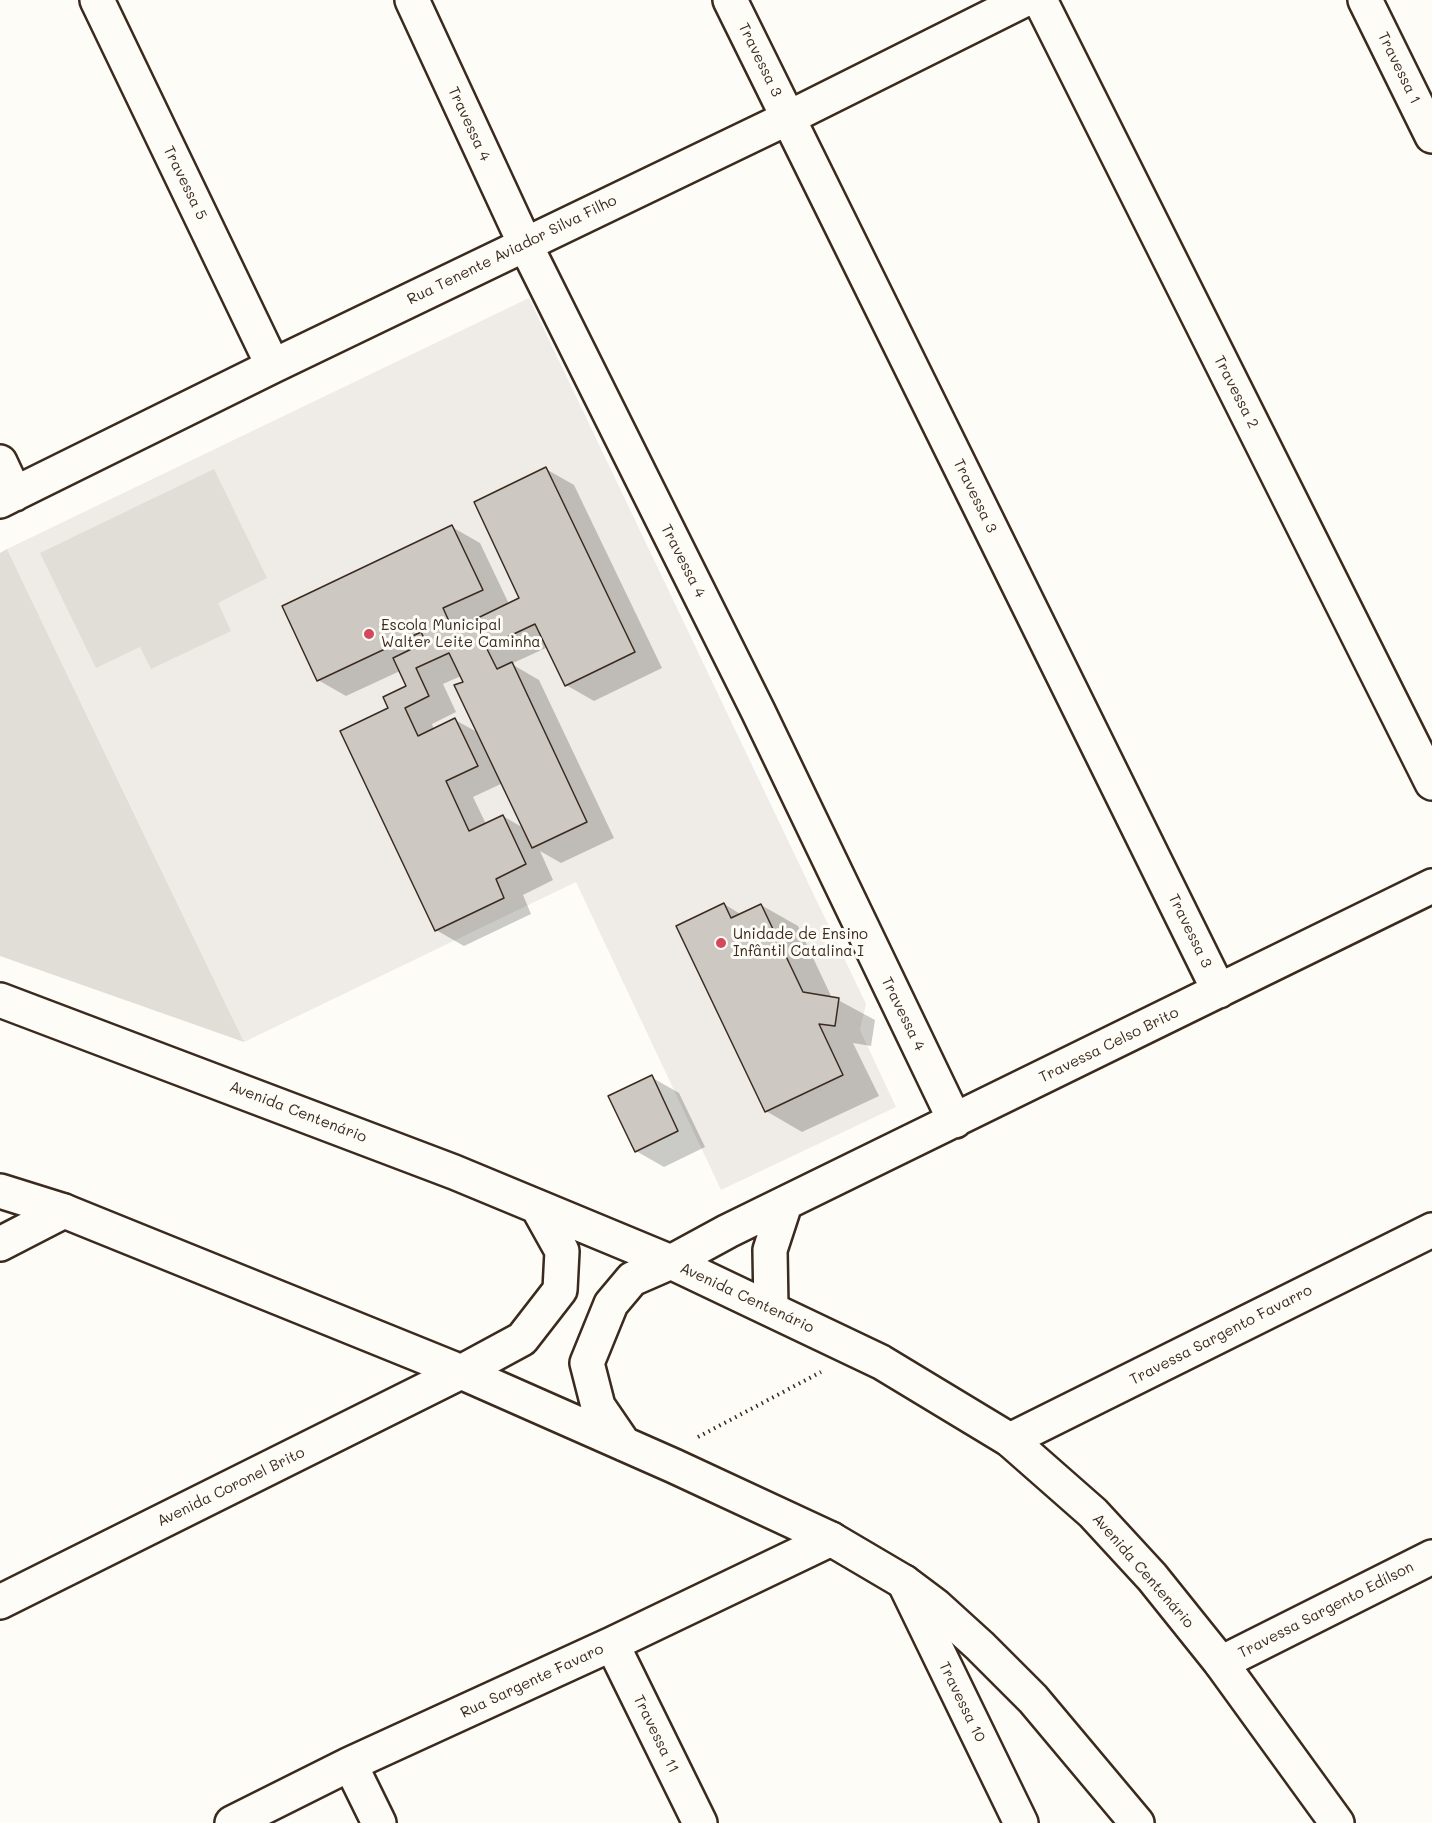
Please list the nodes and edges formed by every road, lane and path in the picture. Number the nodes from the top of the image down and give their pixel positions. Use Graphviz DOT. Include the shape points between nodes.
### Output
graph roads {
  1 [pos="97,0"];
  2 [pos="412,0"];
  3 [pos="730,0"];
  4 [pos="1024,0"];
  5 [pos="1040,0"];
  6 [pos="1365,0"];
  7 [pos="788,118"];
  8 [pos="1432,136"];
  9 [pos="525,244"];
  10 [pos="273,366"];
  11 [pos="0,462"];
  12 [pos="8,498"];
  13 [pos="1432,783"];
  14 [pos="1432,886"];
  15 [pos="1219,991"];
  16 [pos="0,1000"];
  17 [pos="955,1121"];
  18 [pos="0,1191"];
  19 [pos="785,1204"];
  20 [pos="538,1208"];
  21 [pos="64,1211"];
  22 [pos="1432,1230"];
  23 [pos="0,1244"];
  24 [pos="671,1262"];
  25 [pos="771,1308"];
  26 [pos="860,1351"];
  27 [pos="462,1372"];
  28 [pos="1010,1440"];
  29 [pos="624,1444"];
  30 [pos="674,1466"];
  31 [pos="831,1539"];
  32 [pos="1432,1557"];
  33 [pos="904,1582"];
  34 [pos="0,1602"];
  35 [pos="612,1644"];
  36 [pos="1221,1663"];
  37 [pos="350,1764"];
  38 [pos="232,1823"];
  39 [pos="379,1823"];
  40 [pos="700,1823"];
  41 [pos="1021,1823"];
  42 [pos="1137,1823"];
  43 [pos="1337,1823"];
  1 -- 10 [label="street, Travessa 5"];
  2 -- 9 [label="street, Travessa 4"];
  3 -- 7 [label="street, Travessa 3"];
  4 -- 7 [label="street, Rua Tenente Aviador Silva Filho"];
  5 -- 13 [label="street, Travessa 2"];
  6 -- 8 [label="street, Travessa 1"];
  7 -- 9 [label="street, Rua Tenente Aviador Silva Filho"];
  7 -- 15 [label="street, Travessa 3"];
  9 -- 10 [label="street, Rua Tenente Aviador Silva Filho"];
  9 -- 17 [label="street, Travessa 4" via="758,711"];
  10 -- 12 [label="street, Rua Tenente Aviador Silva Filho"];
  11 -- 12 [label="street"];
  14 -- 15 [label="street, Travessa Celso Brito"];
  15 -- 17 [label="street, Travessa Celso Brito"];
  16 -- 20 [label="street, Avenida Centenário" via="454,1172"];
  17 -- 19 [label="street, Travessa Celso Brito"];
  18 -- 21 [label="street"];
  19 -- 24 [label="street, Travessa Celso Brito"];
  19 -- 25 [label="street" via="770,1250"];
  20 -- 24 [label="street, Avenida Centenário"];
  20 -- 27 [label="street, Avenida Coronel Brito" via="562,1251 560,1290 522,1339"];
  21 -- 23 [label="street"];
  21 -- 27 [label="street"];
  22 -- 28 [label="street, Travessa Sargento Favarro"];
  24 -- 25 [label="street, Avenida Centenário"];
  24 -- 29 [label="street, Travessa Celso Brito" via="632,1280 611,1304 587,1363 598,1406"];
  25 -- 26 [label="street, Avenida Centenário"];
  26 -- 28 [label="street, Avenida Centenário"];
  26 -- 30 [label="path" via="699,1436"];
  27 -- 29 [label="street"];
  27 -- 34 [label="street, Avenida Coronel Brito"];
  28 -- 36 [label="street, Avenida Centenário" via="1093,1513 1152,1577"];
  29 -- 30 [label="street"];
  30 -- 31 [label="street"];
  31 -- 33 [label="street"];
  31 -- 35 [label="street, Rua Sargente Favaro"];
  32 -- 36 [label="street, Travessa Sargento Edílson"];
  33 -- 41 [label="street, Travessa 10"];
  33 -- 42 [label="street" via="936,1606 1033,1699"];
  35 -- 37 [label="street, Rua Sargente Favaro"];
  35 -- 40 [label="street, Travessa 11"];
  36 -- 43 [label="street, Avenida Centenário"];
  37 -- 38 [label="street, Rua Sargente Favaro"];
  37 -- 39 [label="street"];
}
